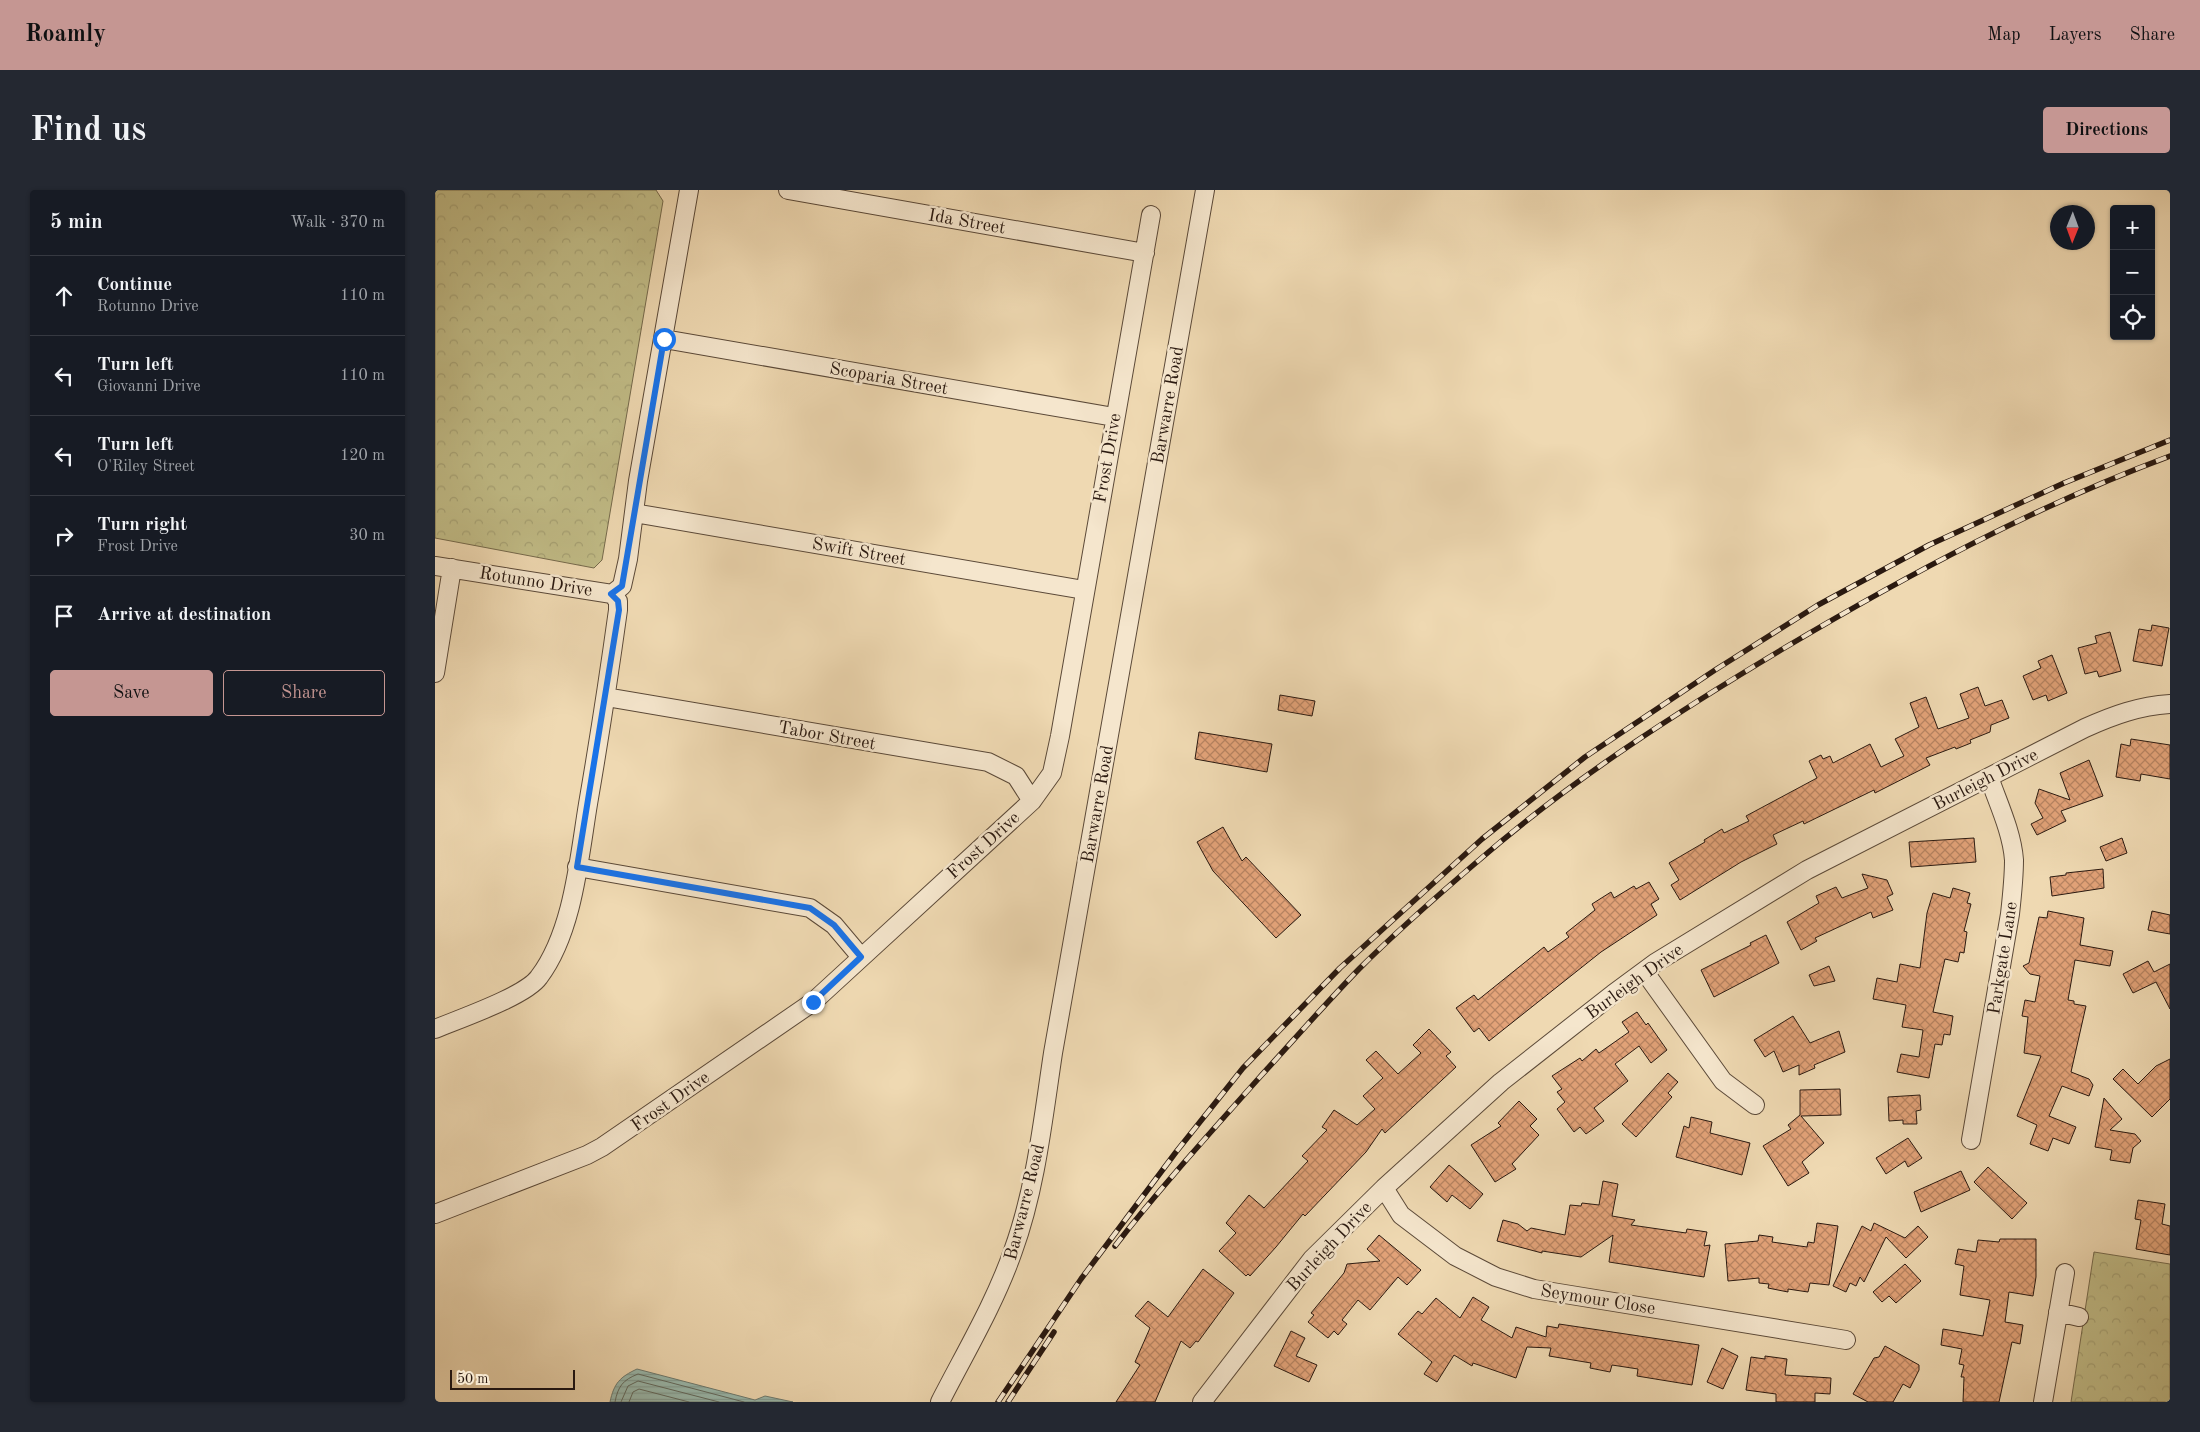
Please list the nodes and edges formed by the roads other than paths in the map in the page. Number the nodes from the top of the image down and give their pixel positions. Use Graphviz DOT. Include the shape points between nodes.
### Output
graph roads {
  1 [pos="689,190"];
  2 [pos="788,190"];
  3 [pos="1205,190"];
  4 [pos="1151,215"];
  5 [pos="1145,253"];
  6 [pos="664,339"];
  7 [pos="1114,417"];
  8 [pos="634,513"];
  9 [pos="444,567"];
  10 [pos="1084,590"];
  11 [pos="611,594"];
  12 [pos="435,673"];
  13 [pos="606,697"];
  14 [pos="2170,704"];
  15 [pos="1989,777"];
  16 [pos="1032,801"];
  17 [pos="577,867"];
  18 [pos="861,957"];
  19 [pos="1644,971"];
  20 [pos="435,1029"];
  21 [pos="1755,1105"];
  22 [pos="1971,1140"];
  23 [pos="1384,1188"];
  24 [pos="435,1214"];
  25 [pos="2065,1273"];
  26 [pos="2058,1312"];
  27 [pos="2079,1317"];
  28 [pos="1847,1340"];
  29 [pos="940,1402"];
  30 [pos="1202,1402"];
  31 [pos="2043,1402"];
  1 -- 6 [label="street, Rotunno Drive"];
  2 -- 5 [label="street, Ida Street"];
  3 -- 29 [label="street, Barwarre Road" via="1029,1190 1013,1251 1000,1284"];
  4 -- 5 [label="street, Frost Drive"];
  5 -- 7 [label="street, Frost Drive"];
  6 -- 7 [label="street, Scoparia Street"];
  6 -- 8 [label="street, Rotunno Drive"];
  7 -- 10 [label="street, Frost Drive"];
  8 -- 10 [label="street, Swift Street"];
  8 -- 11 [label="street, Rotunno Drive" via="622,586"];
  9 -- 11 [label="street, Rotunno Drive"];
  9 -- 12 [label="street"];
  10 -- 16 [label="street, Frost Drive" via="1052,773"];
  11 -- 13 [label="street" via="618,601 619,610"];
  13 -- 16 [label="street, Tabor Street" via="988,762 1016,776"];
  13 -- 17 [label="street"];
  14 -- 15 [label="street, Burleigh Drive" via="2142,706 2119,713"];
  15 -- 19 [label="street, Burleigh Drive" via="1807,870"];
  15 -- 22 [label="street, Parkgate Lane" via="2014,858 2013,882"];
  16 -- 18 [label="street, Frost Drive"];
  17 -- 18 [label="street" via="810,908 834,925"];
  17 -- 20 [label="street" via="560,939 539,979 513,996"];
  18 -- 24 [label="street, Frost Drive" via="813,1002 602,1147"];
  19 -- 21 [label="street" via="1723,1082"];
  19 -- 23 [label="street, Burleigh Drive" via="1501,1082"];
  23 -- 28 [label="street, Seymour Close" via="1401,1215 1417,1230 1455,1256 1496,1277 1534,1289"];
  23 -- 30 [label="street, Burleigh Drive" via="1312,1259"];
  25 -- 26 [label="street"];
  26 -- 27 [label="street"];
  26 -- 31 [label="street"];
}
